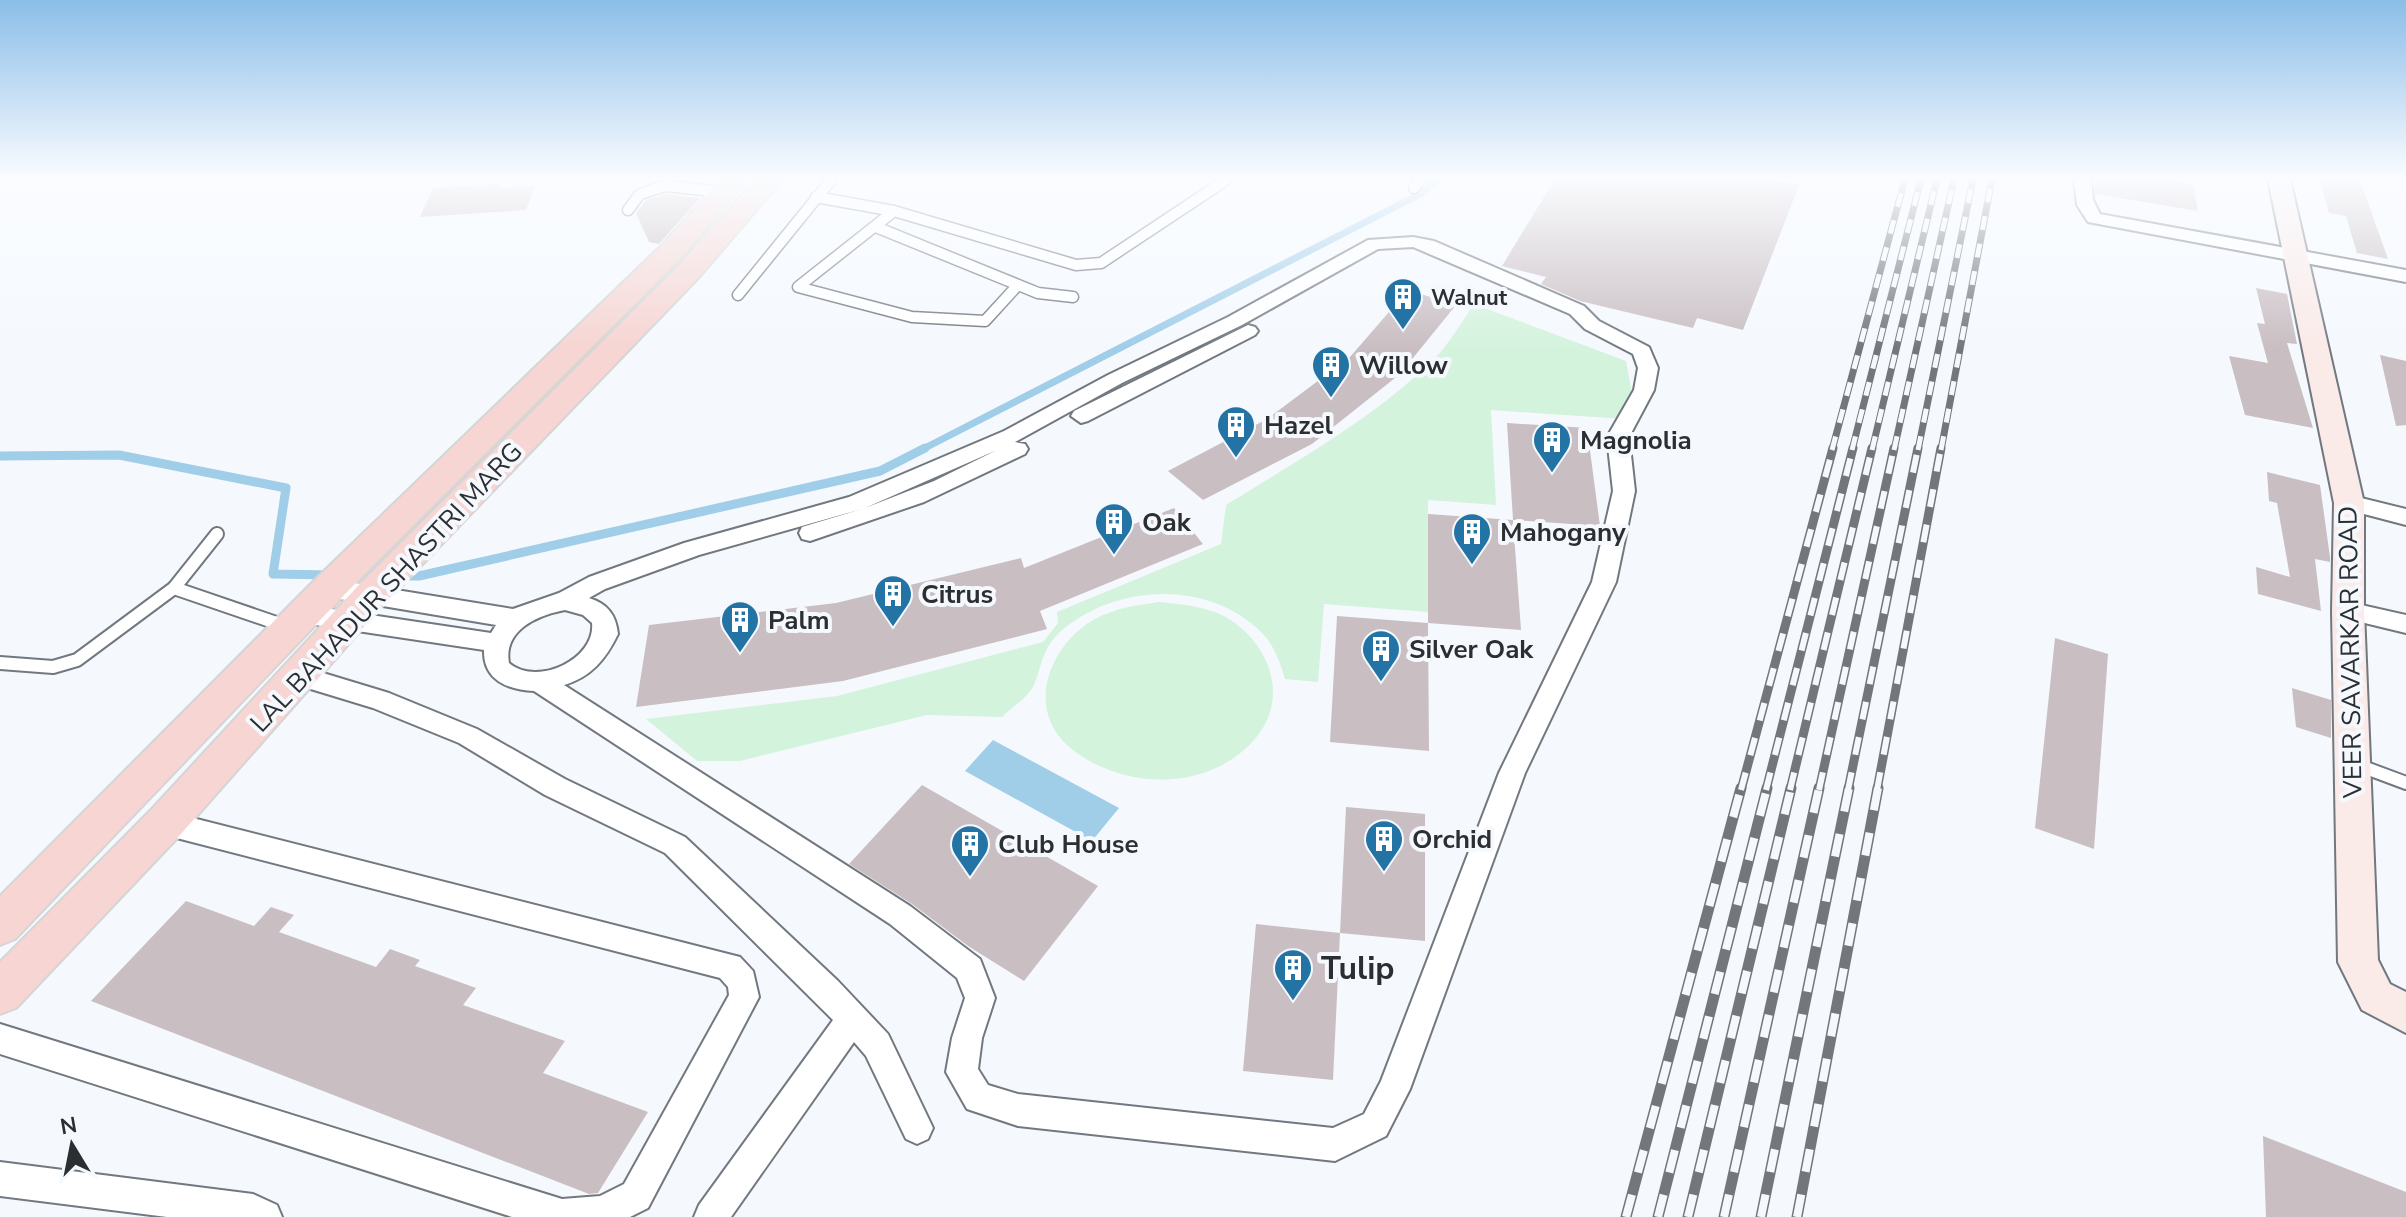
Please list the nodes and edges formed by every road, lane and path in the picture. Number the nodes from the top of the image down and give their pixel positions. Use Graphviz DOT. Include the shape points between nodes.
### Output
graph roads {
  1 [pos="686,236"];
  2 [pos="720,236"];
  3 [pos="785,236"];
  4 [pos="865,236"];
  5 [pos="898,236"];
  6 [pos="978,236"];
  7 [pos="1142,236"];
  8 [pos="2189,236"];
  9 [pos="2292,236"];
  10 [pos="2297,256"];
  11 [pos="2406,276"];
  12 [pos="1018,285"];
  13 [pos="738,295"];
  14 [pos="1073,297"];
  15 [pos="2349,503"];
  16 [pos="2406,517"];
  17 [pos="217,534"];
  18 [pos="174,588"];
  19 [pos="345,594"];
  20 [pos="574,602"];
  21 [pos="2348,611"];
  22 [pos="516,619"];
  23 [pos="2406,624"];
  24 [pos="496,643"];
  25 [pos="0,663"];
  26 [pos="300,676"];
  27 [pos="539,682"];
  28 [pos="2352,762"];
  29 [pos="2406,783"];
  30 [pos="165,823"];
  31 [pos="0,925"];
  32 [pos="0,993"];
  33 [pos="2406,1014"];
  34 [pos="852,1019"];
  35 [pos="0,1039"];
  36 [pos="917,1128"];
  37 [pos="0,1179"];
  38 [pos="265,1217"];
  39 [pos="711,1217"];
  1 -- 19 [label="main road, LAL BAHADUR SHASTRI MARG"];
  2 -- 19 [label="main road, LAL BAHADUR SHASTRI MARG" via="689,271"];
  3 -- 13 [label="lane"];
  4 -- 12 [label="lane" via="798,287 912,317 985,321"];
  5 -- 12 [label="lane"];
  6 -- 7 [label="lane" via="1076,265 1101,263"];
  8 -- 10 [label="street"];
  9 -- 10 [label="street, VEER SAVARKAR ROAD"];
  10 -- 11 [label="street"];
  10 -- 15 [label="street, VEER SAVARKAR ROAD"];
  12 -- 14 [label="lane"];
  15 -- 16 [label="street"];
  15 -- 21 [label="street, VEER SAVARKAR ROAD"];
  17 -- 18 [label="lane"];
  18 -- 19 [label="lane"];
  18 -- 25 [label="lane" via="77,660 53,667"];
  19 -- 22 [label="street"];
  19 -- 24 [label="street"];
  19 -- 26 [label="main road, LAL BAHADUR SHASTRI MARG"];
  19 -- 31 [label="main road, LAL BAHADUR SHASTRI MARG" via="211,712"];
  20 -- 22 [label="street" via="540,607"];
  20 -- 27 [label="street" via="596,609 604,618 603,644 577,670"];
  20 -- 27 [label="street" via="597,583 692,549 856,503 1011,436 1115,379 1226,335 1374,244 1413,242 1446,251 1577,310 1592,325 1642,351 1648,368 1644,390 1618,437 1624,491 1604,582 1512,773 1394,1089 1375,1125 1335,1145 1018,1110 978,1098 962,1072 980,998 969,969 900,915"];
  21 -- 23 [label="street"];
  21 -- 28 [label="street, VEER SAVARKAR ROAD"];
  22 -- 24 [label="street"];
  24 -- 27 [label="street" via="497,667 520,681"];
  26 -- 30 [label="main road, LAL BAHADUR SHASTRI MARG"];
  26 -- 34 [label="street" via="380,700 468,736 555,787 675,845"];
  28 -- 29 [label="lane"];
  28 -- 33 [label="street, VEER SAVARKAR ROAD" via="2358,962 2376,997"];
  30 -- 32 [label="main road, LAL BAHADUR SHASTRI MARG"];
  30 -- 35 [label="street" via="729,967 742,981 744,997 636,1196 603,1213 562,1216"];
  34 -- 36 [label="street" via="877,1045"];
  34 -- 39 [label="street"];
  37 -- 38 [label="street" via="253,1211"];
}
